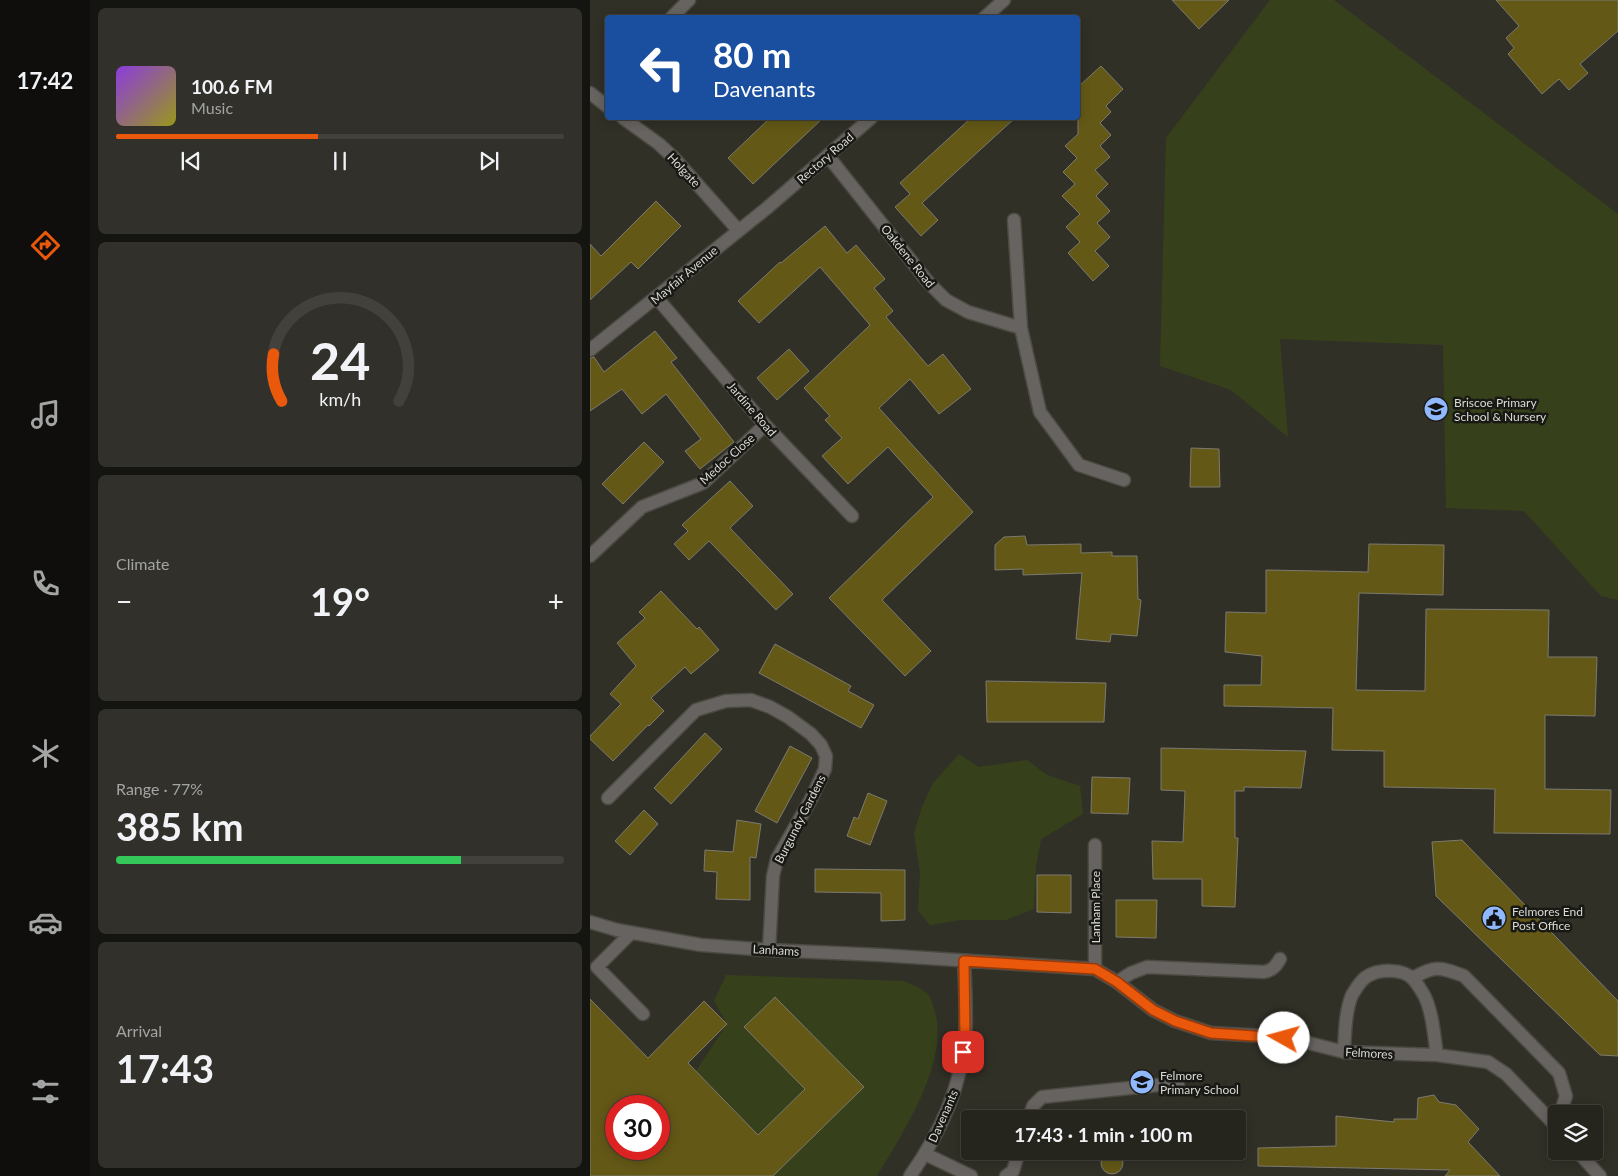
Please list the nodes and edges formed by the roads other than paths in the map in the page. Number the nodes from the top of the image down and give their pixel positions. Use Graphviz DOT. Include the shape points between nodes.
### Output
graph roads {
  1 [pos="689,0"];
  2 [pos="997,2"];
  3 [pos="674,15"];
  4 [pos="986,15"];
  5 [pos="590,94"];
  6 [pos="605,100"];
  7 [pos="626,120"];
  8 [pos="870,120"];
  9 [pos="828,156"];
  10 [pos="778,198"];
  11 [pos="1014,220"];
  12 [pos="738,230"];
  13 [pos="657,298"];
  14 [pos="1021,328"];
  15 [pos="590,350"];
  16 [pos="765,425"];
  17 [pos="1124,480"];
  18 [pos="852,516"];
  19 [pos="590,556"];
  20 [pos="608,798"];
  21 [pos="1095,845"];
  22 [pos="590,922"];
  23 [pos="631,933"];
  24 [pos="769,950"];
  25 [pos="1280,959"];
  26 [pos="964,961"];
  27 [pos="1095,969"];
  28 [pos="1413,978"];
  29 [pos="1117,982"];
  30 [pos="643,1014"];
  31 [pos="1344,1052"];
  32 [pos="1438,1055"];
  33 [pos="1178,1083"];
  34 [pos="1563,1105"];
  35 [pos="1032,1110"];
  36 [pos="1548,1118"];
  37 [pos="924,1154"];
  38 [pos="1016,1160"];
  39 [pos="1585,1160"];
  40 [pos="910,1176"];
  41 [pos="971,1176"];
  42 [pos="1006,1176"];
  43 [pos="1600,1176"];
  1 -- 3 [label="street"];
  2 -- 4 [label="street"];
  5 -- 6 [label="street"];
  7 -- 12 [label="street, Holgate" via="674,158"];
  8 -- 9 [label="street, Rectory Road"];
  9 -- 10 [label="street, Rectory Road"];
  9 -- 14 [label="street, Oakdene Road" via="928,282 946,300 968,312"];
  10 -- 12 [label="street, Mayfair Avenue"];
  11 -- 14 [label="street"];
  12 -- 13 [label="street, Mayfair Avenue"];
  13 -- 15 [label="street, Mayfair Avenue"];
  13 -- 16 [label="street, Jardine Road"];
  14 -- 17 [label="street" via="1040,412 1079,465"];
  16 -- 18 [label="street, Jardine Road"];
  16 -- 19 [label="street, Medoc Close" via="703,483 642,507"];
  20 -- 24 [label="street, Burgundy Gardens" via="696,710 726,701 751,700 788,717 811,734 826,756 826,769 777,859"];
  21 -- 27 [label="street, Lanham Place"];
  22 -- 23 [label="street, Lanhams"];
  23 -- 24 [label="street, Lanhams" via="701,945"];
  23 -- 30 [label="street" via="597,967"];
  24 -- 26 [label="street, Lanhams"];
  25 -- 29 [label="street" via="1271,971 1264,972 1148,967 1131,972"];
  26 -- 27 [label="street, Felmores"];
  26 -- 37 [label="street, Davenants" via="965,1037 961,1067 940,1128"];
  27 -- 29 [label="street, Felmores"];
  28 -- 31 [label="street" via="1390,970 1365,978 1352,994"];
  28 -- 32 [label="street" via="1431,1015"];
  28 -- 34 [label="street" via="1429,969 1445,969 1464,976 1559,1073 1566,1096"];
  29 -- 31 [label="street, Felmores" via="1153,1010 1211,1033 1301,1041"];
  31 -- 32 [label="street, Felmores"];
  32 -- 36 [label="street, Felmores" via="1488,1062 1511,1079"];
  33 -- 35 [label="street" via="1042,1097"];
  37 -- 40 [label="street, Davenants"];
  37 -- 41 [label="street"];
  38 -- 42 [label="street" via="1013,1171"];
  39 -- 43 [label="street"];
}
